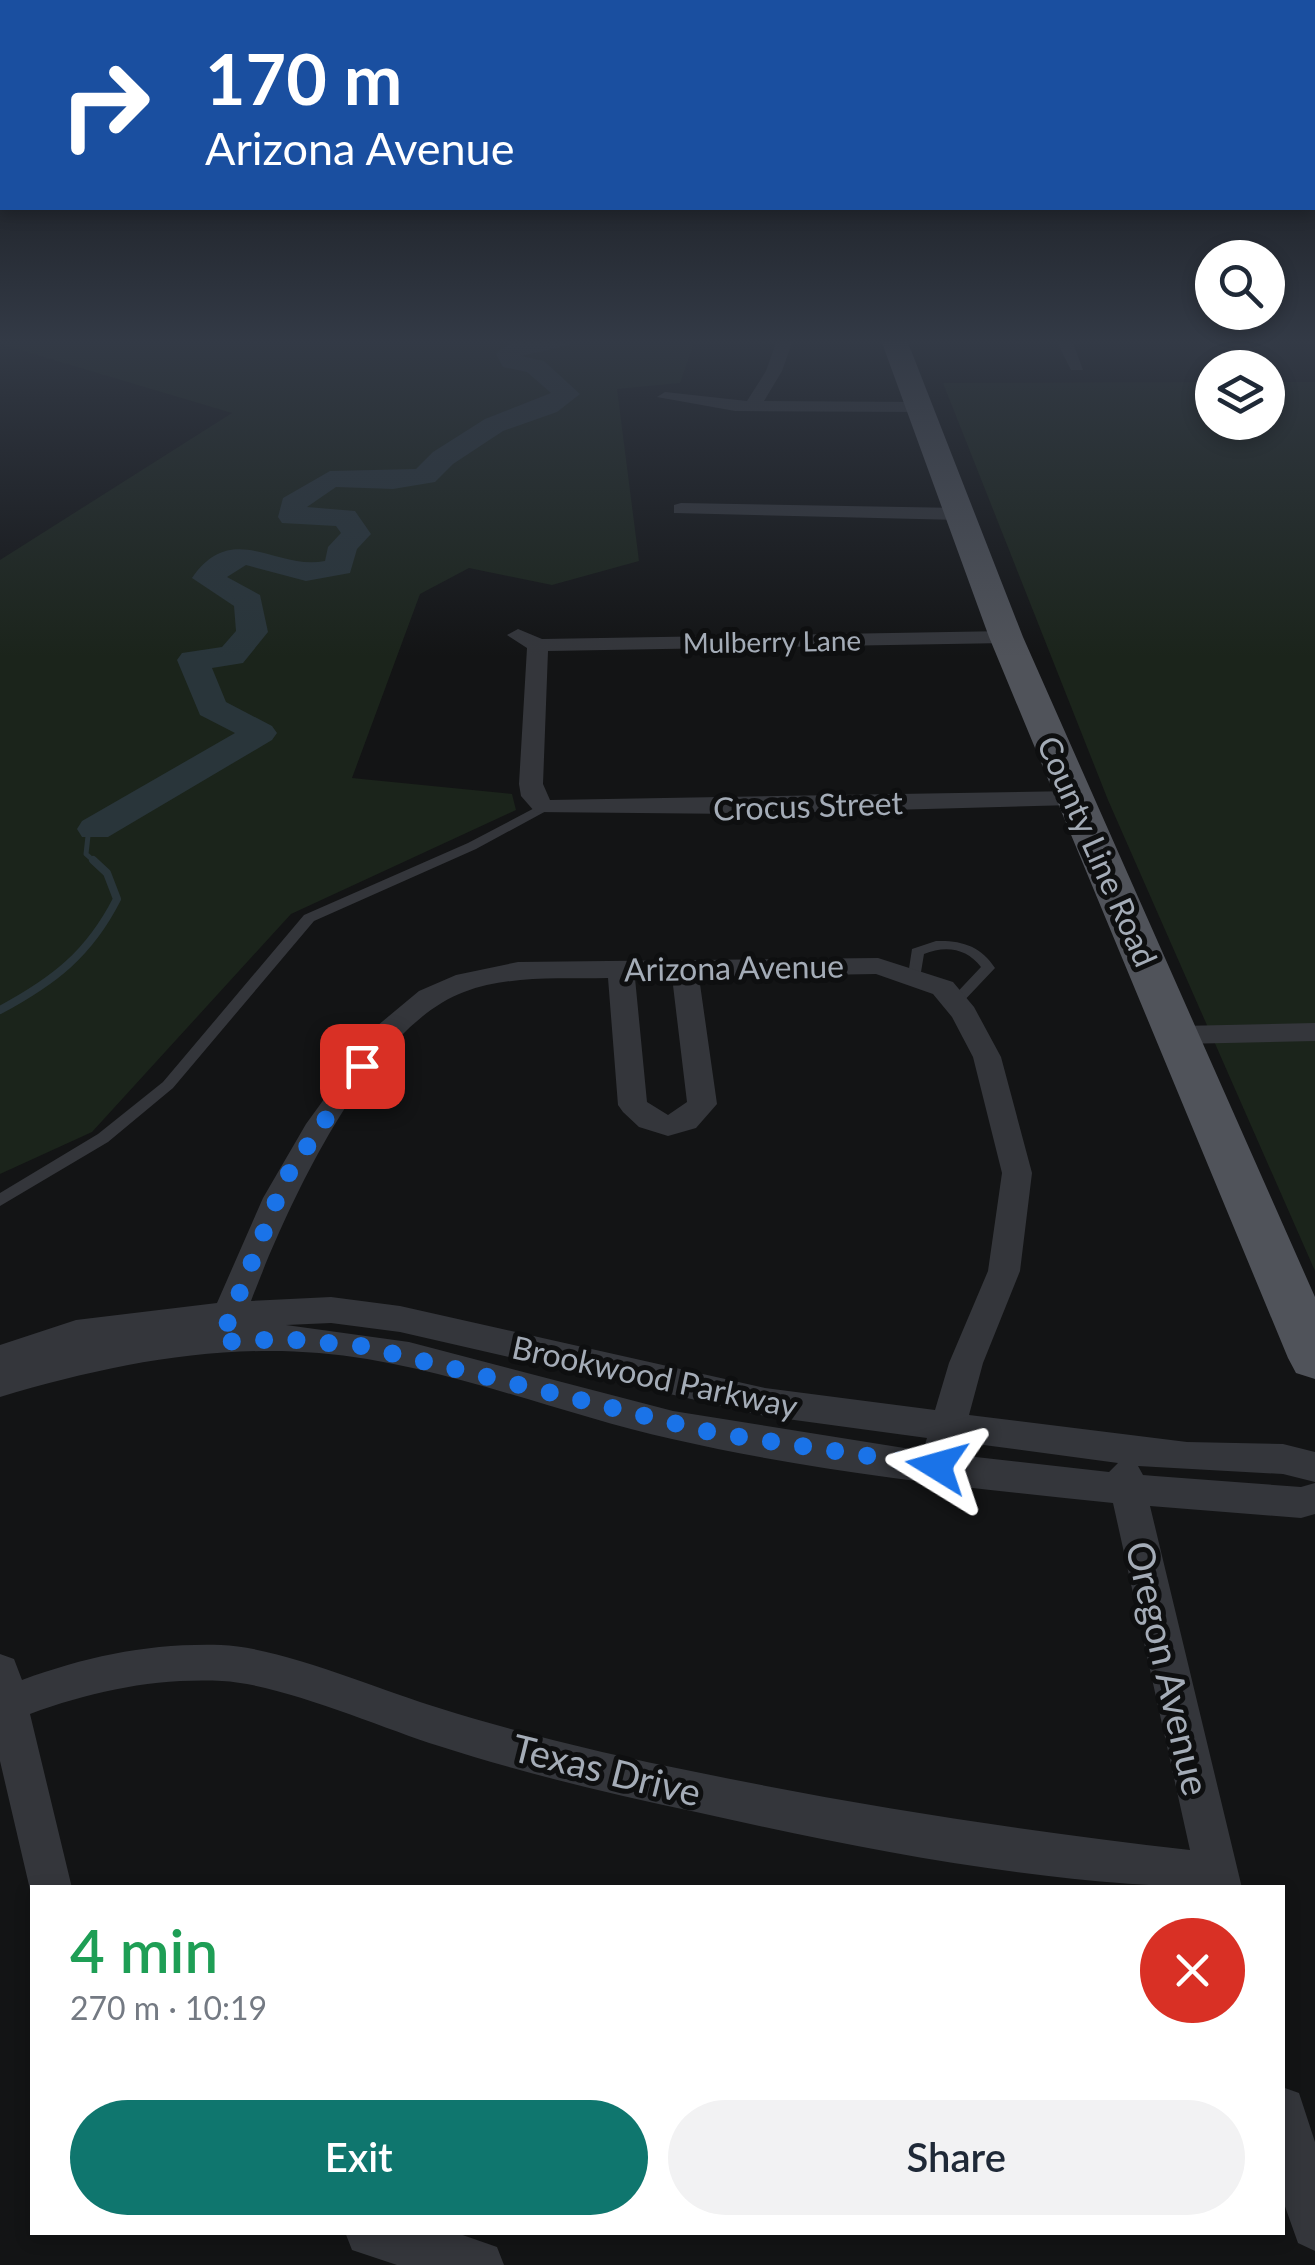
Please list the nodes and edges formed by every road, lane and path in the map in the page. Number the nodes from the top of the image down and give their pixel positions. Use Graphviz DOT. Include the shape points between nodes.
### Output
graph roads {
  1 [pos="934,446"];
  2 [pos="681,508"];
  3 [pos="960,514"];
  4 [pos="1006,638"];
  5 [pos="1073,798"];
  6 [pos="544,807"];
  7 [pos="684,967"];
  8 [pos="621,969"];
  9 [pos="915,975"];
  10 [pos="955,1002"];
  11 [pos="1315,1032"];
  12 [pos="1180,1034"];
  13 [pos="0,1200"];
  14 [pos="225,1328"];
  15 [pos="1315,1358"];
  16 [pos="0,1359"];
  17 [pos="0,1383"];
  18 [pos="948,1428"];
  19 [pos="1119,1449"];
  20 [pos="937,1466"];
  21 [pos="1315,1466"];
  22 [pos="1129,1492"];
  23 [pos="1315,1498"];
  24 [pos="4,1687"];
  25 [pos="1218,1881"];
  26 [pos="49,1885"];
  27 [pos="1285,2121"];
  28 [pos="1315,2226"];
  29 [pos="380,2235"];
  30 [pos="480,2265"];
  1 -- 3 [label="main road, County Line Road"];
  2 -- 3 [label="street"];
  3 -- 4 [label="main road, County Line Road"];
  4 -- 5 [label="main road, County Line Road"];
  4 -- 6 [label="street, Mulberry Lane" via="528,640 531,784"];
  5 -- 6 [label="street, Crocus Street"];
  5 -- 12 [label="main road, County Line Road"];
  6 -- 13 [label="lane" via="309,918 168,1085 103,1138"];
  7 -- 8 [label="street, Arizona Avenue"];
  7 -- 8 [label="street" via="702,1104 692,1118 660,1127 632,1105"];
  7 -- 9 [label="street, Arizona Avenue" via="858,965"];
  8 -- 14 [label="street, Arizona Avenue" via="474,978 401,1016 285,1179"];
  9 -- 10 [label="street, Arizona Avenue"];
  9 -- 10 [label="lane" via="917,952 930,945 979,954 985,976"];
  10 -- 18 [label="street, Arizona Avenue" via="987,1057 1017,1173 1004,1271"];
  11 -- 12 [label="street"];
  12 -- 15 [label="main road, County Line Road"];
  14 -- 16 [label="street, Brookwood Parkway" via="76,1334"];
  14 -- 17 [label="street, Brookwood Parkway"];
  14 -- 18 [label="street, Brookwood Parkway" via="331,1310 400,1319 765,1402"];
  14 -- 20 [label="street, Brookwood Parkway" via="362,1346 714,1433"];
  18 -- 19 [label="street, Brookwood Parkway"];
  18 -- 20 [label="street, Arizona Avenue"];
  19 -- 21 [label="street, Brookwood Parkway"];
  19 -- 22 [label="street, Oregon Avenue"];
  20 -- 22 [label="street, Brookwood Parkway"];
  22 -- 23 [label="street, Brookwood Parkway" via="1302,1503"];
  22 -- 25 [label="street, Oregon Avenue"];
  24 -- 25 [label="street, Texas Drive" via="154,1664 226,1663 444,1729 694,1792 977,1846"];
  24 -- 26 [label="street"];
  27 -- 28 [label="street"];
  29 -- 30 [label="street"];
}
